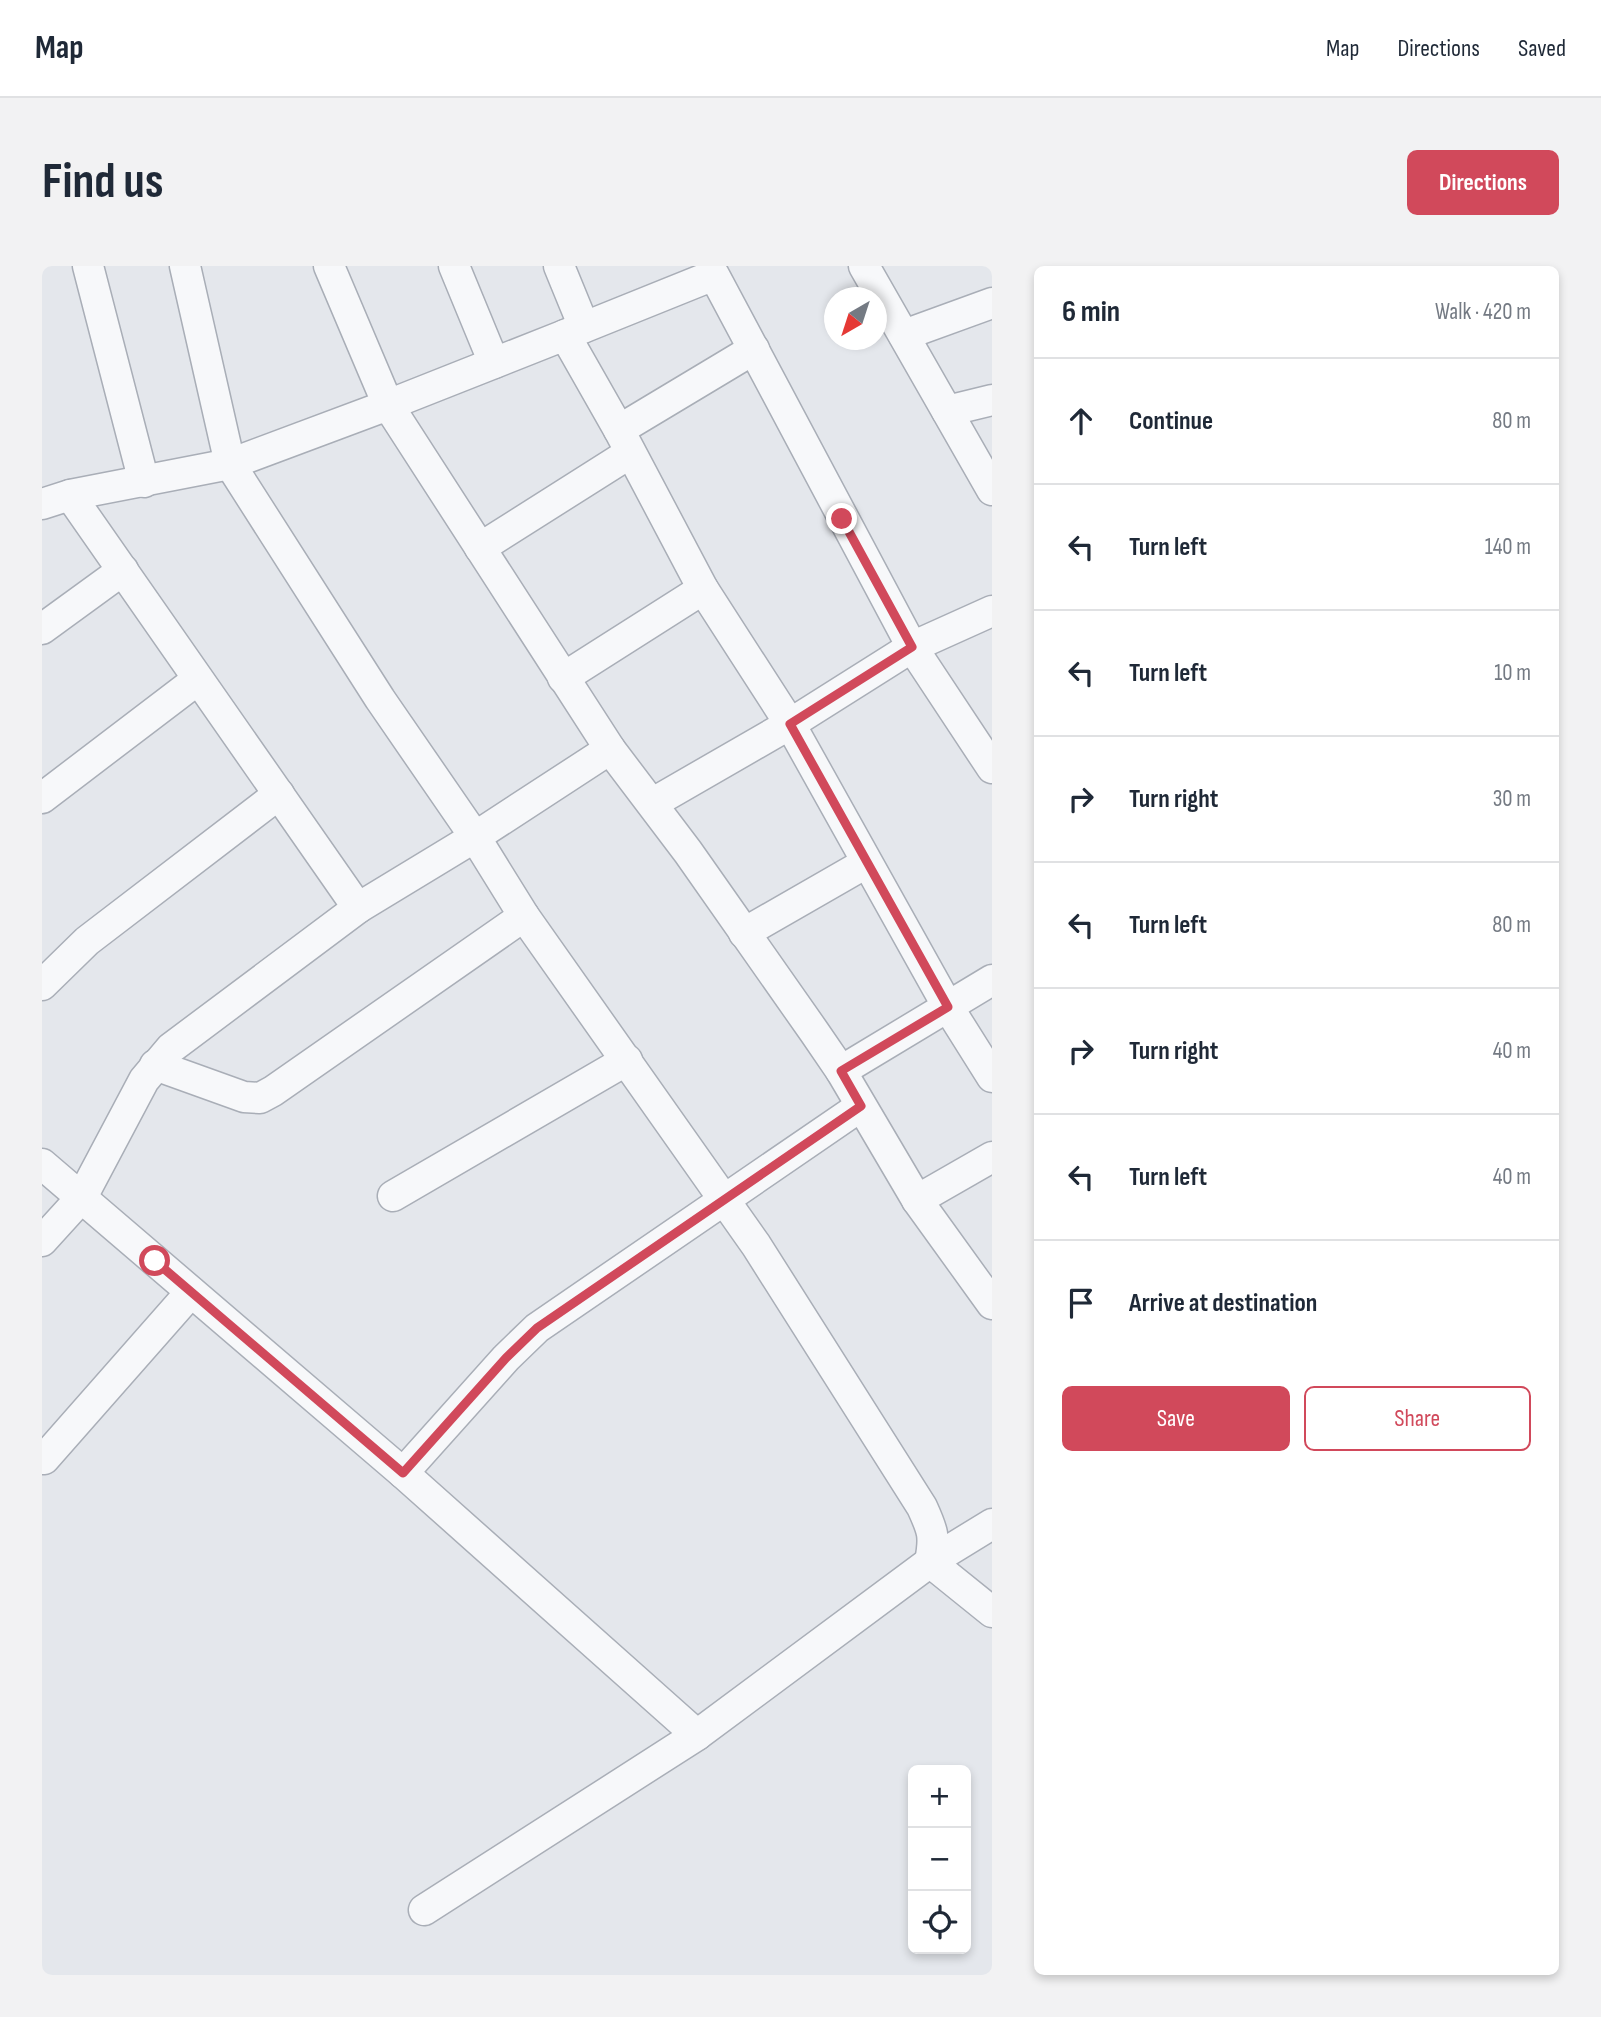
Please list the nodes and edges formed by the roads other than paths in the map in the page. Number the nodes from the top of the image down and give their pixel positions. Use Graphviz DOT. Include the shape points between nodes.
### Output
graph roads {
  1 [pos="88,266"];
  2 [pos="185,266"];
  3 [pos="329,266"];
  4 [pos="454,266"];
  5 [pos="559,266"];
  6 [pos="864,266"];
  7 [pos="725,271"];
  8 [pos="679,277"];
  9 [pos="992,303"];
  10 [pos="575,331"];
  11 [pos="904,335"];
  12 [pos="754,349"];
  13 [pos="495,363"];
  14 [pos="992,400"];
  15 [pos="388,405"];
  16 [pos="947,411"];
  17 [pos="625,441"];
  18 [pos="230,464"];
  19 [pos="144,482"];
  20 [pos="992,490"];
  21 [pos="56,500"];
  22 [pos="480,548"];
  23 [pos="123,570"];
  24 [pos="703,589"];
  25 [pos="992,611"];
  26 [pos="42,629"];
  27 [pos="912,647"];
  28 [pos="563,678"];
  29 [pos="197,680"];
  30 [pos="790,724"];
  31 [pos="610,749"];
  32 [pos="992,768"];
  33 [pos="279,794"];
  34 [pos="42,798"];
  35 [pos="653,803"];
  36 [pos="475,836"];
  37 [pos="866,863"];
  38 [pos="358,908"];
  39 [pos="524,916"];
  40 [pos="744,933"];
  41 [pos="992,980"];
  42 [pos="42,985"];
  43 [pos="948,1007"];
  44 [pos="627,1060"];
  45 [pos="155,1065"];
  46 [pos="841,1071"];
  47 [pos="992,1077"];
  48 [pos="861,1106"];
  49 [pos="992,1157"];
  50 [pos="42,1164"];
  51 [pos="393,1196"];
  52 [pos="82,1197"];
  53 [pos="725,1199"];
  54 [pos="917,1200"];
  55 [pos="42,1241"];
  56 [pos="191,1292"];
  57 [pos="992,1304"];
  58 [pos="44,1459"];
  59 [pos="403,1473"];
  60 [pos="992,1524"];
  61 [pos="930,1562"];
  62 [pos="992,1612"];
  63 [pos="697,1735"];
  64 [pos="424,1910"];
  1 -- 19 [label="street"];
  2 -- 18 [label="street"];
  3 -- 15 [label="street"];
  4 -- 13 [label="street"];
  5 -- 10 [label="street"];
  6 -- 11 [label="street"];
  7 -- 8 [label="street"];
  7 -- 12 [label="street"];
  8 -- 10 [label="street"];
  9 -- 11 [label="street"];
  10 -- 13 [label="street"];
  10 -- 17 [label="street"];
  11 -- 16 [label="street"];
  12 -- 17 [label="street"];
  12 -- 27 [label="street"];
  13 -- 15 [label="street"];
  14 -- 16 [label="street"];
  15 -- 18 [label="street"];
  15 -- 22 [label="street"];
  16 -- 20 [label="street"];
  17 -- 22 [label="street"];
  17 -- 24 [label="street"];
  18 -- 19 [label="street"];
  18 -- 36 [label="street" via="380,699"];
  19 -- 21 [label="street"];
  21 -- 23 [label="street"];
  22 -- 28 [label="street"];
  23 -- 26 [label="street"];
  23 -- 29 [label="street"];
  24 -- 28 [label="street"];
  24 -- 30 [label="street"];
  25 -- 27 [label="street"];
  27 -- 30 [label="street"];
  27 -- 32 [label="street"];
  28 -- 31 [label="street"];
  29 -- 33 [label="street"];
  29 -- 34 [label="street"];
  30 -- 35 [label="street"];
  30 -- 37 [label="street"];
  31 -- 35 [label="street"];
  31 -- 36 [label="street"];
  33 -- 38 [label="street"];
  33 -- 42 [label="street" via="87,941"];
  35 -- 40 [label="street"];
  36 -- 38 [label="street"];
  36 -- 39 [label="street"];
  37 -- 40 [label="street"];
  37 -- 43 [label="street"];
  38 -- 45 [label="street" via="171,1048"];
  39 -- 44 [label="street"];
  39 -- 45 [label="street" via="260,1098 244,1097"];
  40 -- 46 [label="street"];
  41 -- 43 [label="street"];
  43 -- 46 [label="street"];
  43 -- 47 [label="street"];
  44 -- 51 [label="street"];
  44 -- 53 [label="street"];
  45 -- 52 [label="street"];
  46 -- 48 [label="street"];
  48 -- 53 [label="street"];
  48 -- 54 [label="street"];
  49 -- 54 [label="street"];
  50 -- 52 [label="street"];
  52 -- 55 [label="street"];
  52 -- 56 [label="street"];
  53 -- 59 [label="street" via="537,1328"];
  53 -- 61 [label="street" via="922,1507 934,1540"];
  54 -- 57 [label="street"];
  56 -- 58 [label="street"];
  56 -- 59 [label="street"];
  59 -- 63 [label="street"];
  60 -- 61 [label="street"];
  61 -- 62 [label="street"];
  61 -- 63 [label="street"];
  63 -- 64 [label="street"];
}
